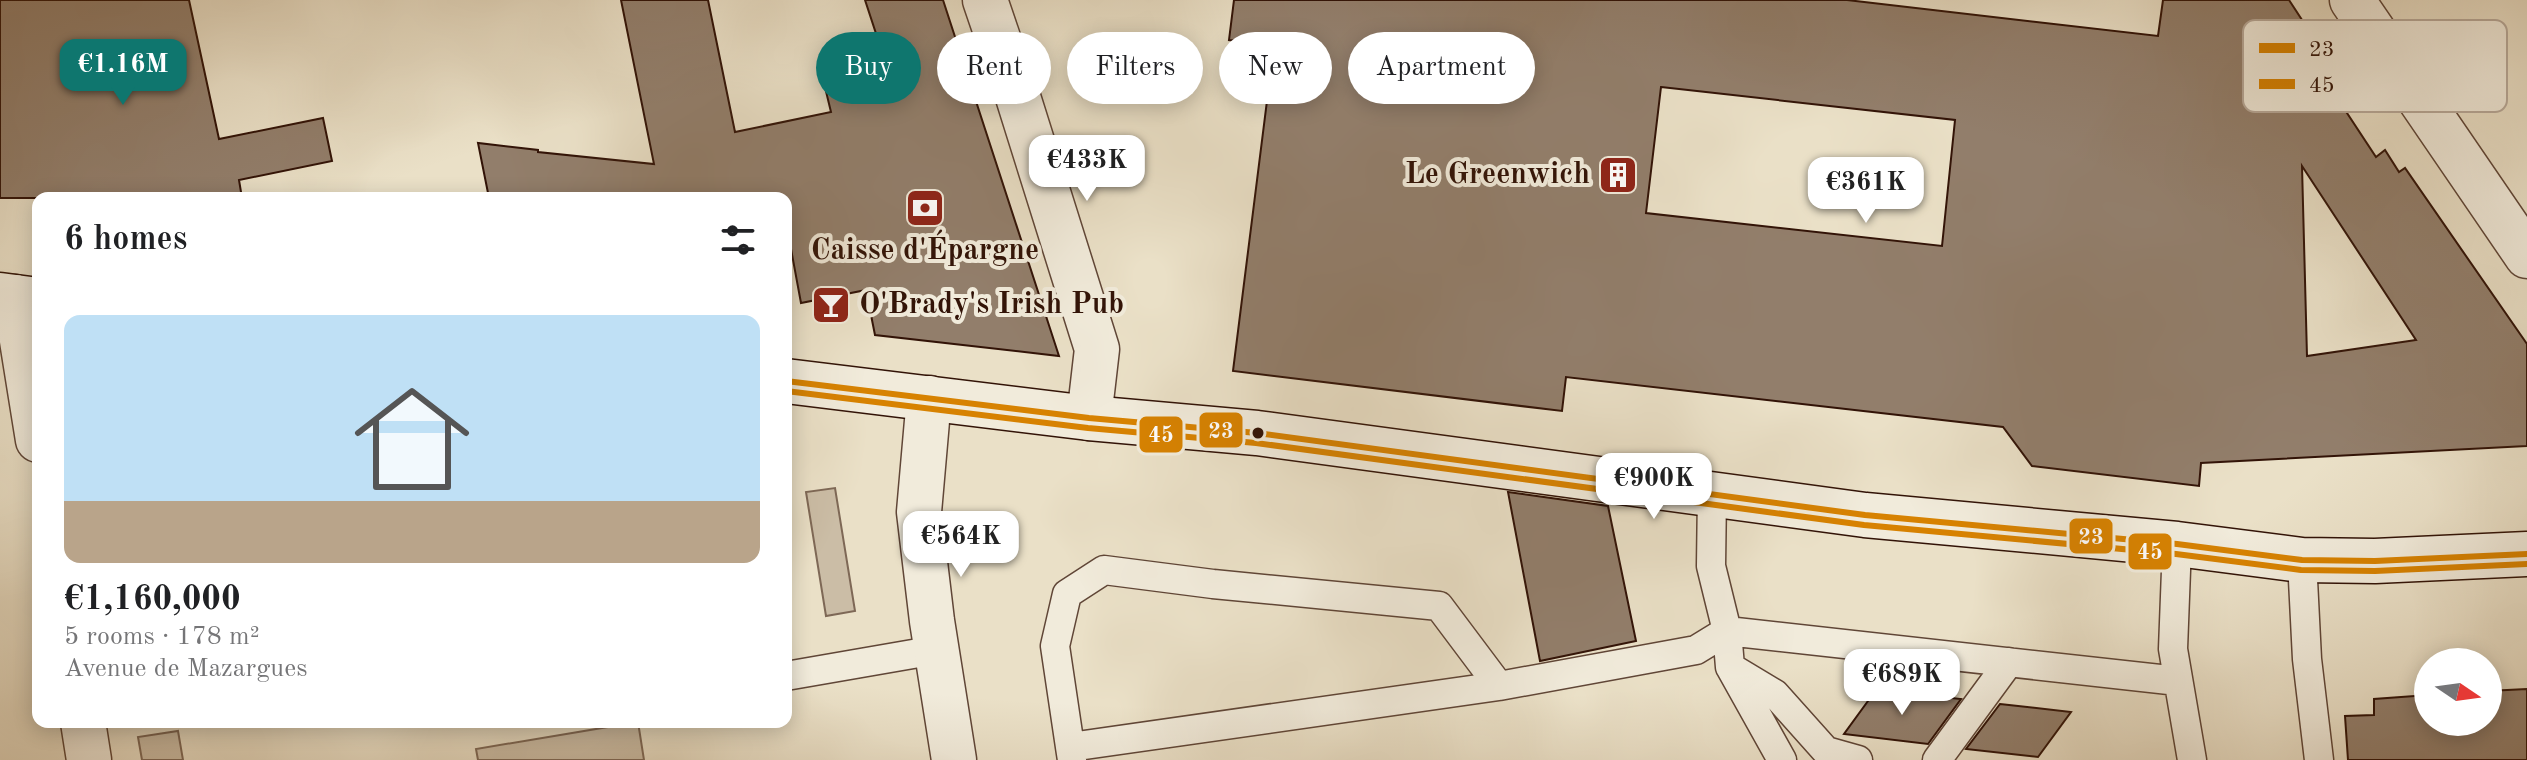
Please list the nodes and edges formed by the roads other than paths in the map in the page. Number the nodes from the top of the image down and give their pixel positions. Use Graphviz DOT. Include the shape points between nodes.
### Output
graph roads {
  1 [pos="985,0"];
  2 [pos="2352,0"];
  3 [pos="2366,20"];
  4 [pos="2429,112"];
  5 [pos="2527,256"];
  6 [pos="18,297"];
  7 [pos="792,382"];
  8 [pos="32,397"];
  9 [pos="929,398"];
  10 [pos="1089,418"];
  11 [pos="1712,494"];
  12 [pos="2177,544"];
  13 [pos="2527,554"];
  14 [pos="2302,560"];
  15 [pos="1727,631"];
  16 [pos="936,650"];
  17 [pos="2009,662"];
  18 [pos="1730,667"];
  19 [pos="792,675"];
  20 [pos="2178,681"];
  21 [pos="1499,686"];
  22 [pos="84,728"];
  23 [pos="1071,754"];
  24 [pos="89,760"];
  25 [pos="954,760"];
  26 [pos="1782,760"];
  27 [pos="1858,760"];
  28 [pos="1937,760"];
  29 [pos="2192,760"];
  30 [pos="2319,760"];
  1 -- 10 [label="street" via="1097,349"];
  2 -- 3 [label="street"];
  4 -- 5 [label="street"];
  6 -- 8 [label="street"];
  7 -- 9 [label="street"];
  9 -- 10 [label="street"];
  9 -- 16 [label="street" via="919,512"];
  10 -- 11 [label="street" via="1257,433"];
  11 -- 12 [label="street" via="1865,515"];
  11 -- 15 [label="lane" via="1711,566"];
  12 -- 14 [label="street"];
  12 -- 20 [label="lane" via="2173,649"];
  13 -- 14 [label="street"];
  14 -- 30 [label="lane"];
  15 -- 17 [label="lane"];
  15 -- 18 [label="lane"];
  15 -- 21 [label="lane" via="1696,650"];
  16 -- 19 [label="lane"];
  16 -- 25 [label="street"];
  17 -- 20 [label="lane"];
  17 -- 28 [label="lane"];
  18 -- 26 [label="lane"];
  18 -- 27 [label="lane" via="1775,694 1826,751"];
  20 -- 29 [label="lane"];
  21 -- 23 [label="lane"];
  21 -- 23 [label="lane" via="1439,606 1104,570 1067,594 1055,646"];
  22 -- 24 [label="street"];
}
